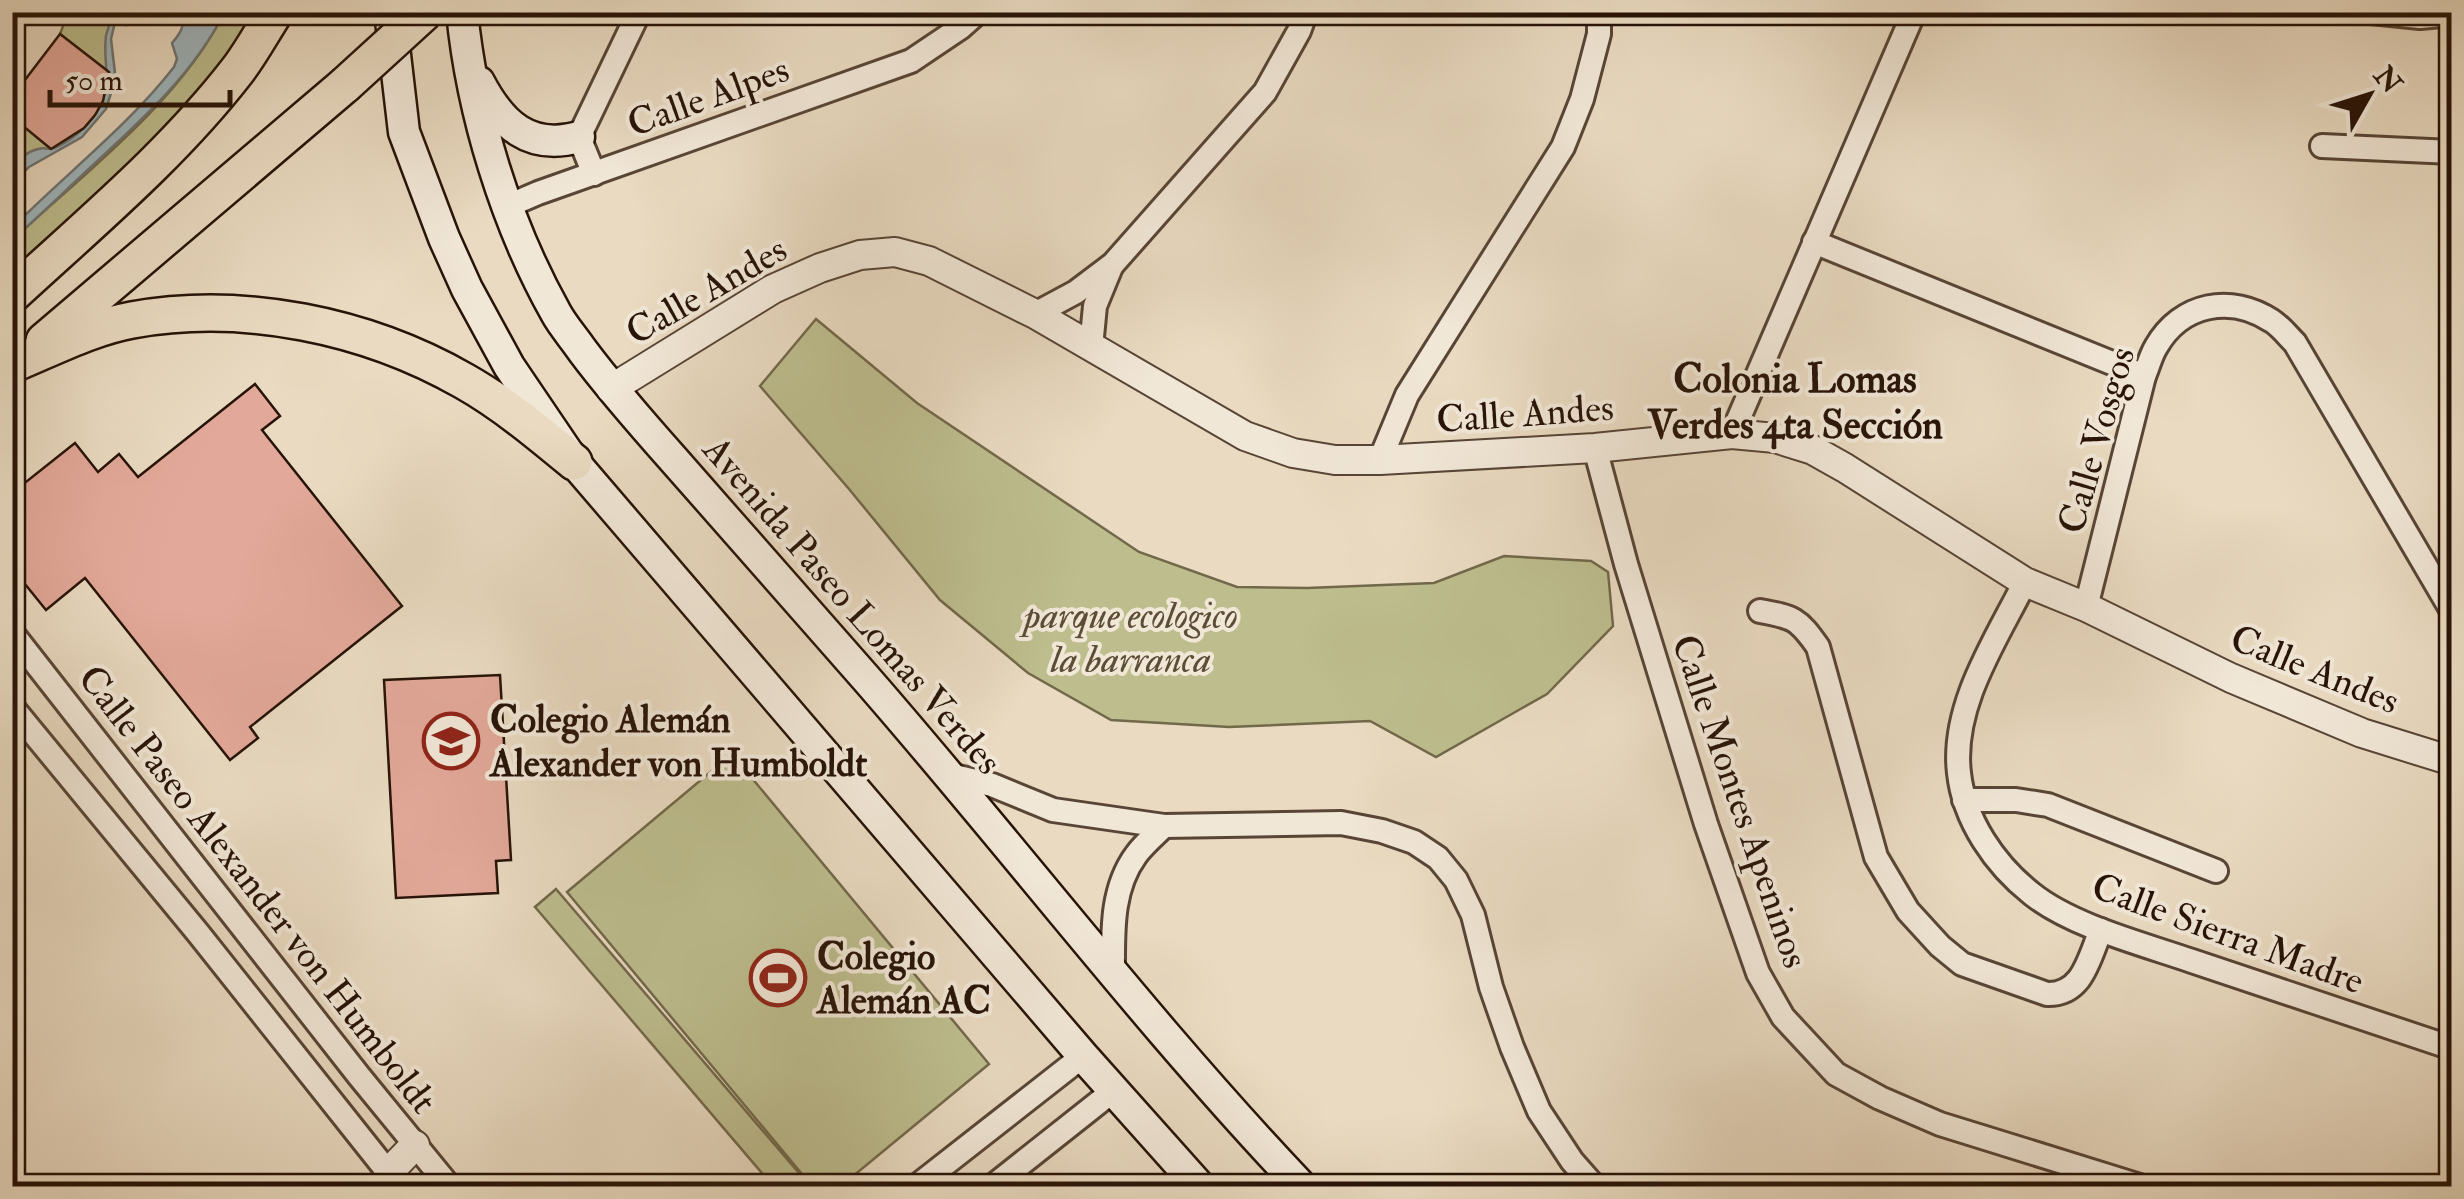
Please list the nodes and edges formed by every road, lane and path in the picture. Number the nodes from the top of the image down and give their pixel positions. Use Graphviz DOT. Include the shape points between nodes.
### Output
graph roads {
  1 [pos="275,12"];
  2 [pos="390,12"];
  3 [pos="426,12"];
  4 [pos="462,12"];
  5 [pos="639,12"];
  6 [pos="978,12"];
  7 [pos="1306,12"];
  8 [pos="1599,12"];
  9 [pos="1914,12"];
  10 [pos="2372,12"];
  11 [pos="2452,14"];
  12 [pos="467,60"];
  13 [pos="579,137"];
  14 [pos="2322,146"];
  15 [pos="2452,152"];
  16 [pos="594,174"];
  17 [pos="508,206"];
  18 [pos="1814,242"];
  19 [pos="1113,264"];
  20 [pos="12,294"];
  21 [pos="1035,314"];
  22 [pos="1091,346"];
  23 [pos="15,365"];
  24 [pos="2144,376"];
  25 [pos="611,389"];
  26 [pos="1732,434"];
  27 [pos="1595,448"];
  28 [pos="1380,460"];
  29 [pos="574,462"];
  30 [pos="2025,582"];
  31 [pos="2086,606"];
  32 [pos="1760,611"];
  33 [pos="2452,611"];
  34 [pos="12,633"];
  35 [pos="12,707"];
  36 [pos="2452,761"];
  37 [pos="950,775"];
  38 [pos="1964,800"];
  39 [pos="1164,826"];
  40 [pos="2216,871"];
  41 [pos="2100,930"];
  42 [pos="1113,971"];
  43 [pos="2452,1048"];
  44 [pos="1083,1056"];
  45 [pos="1113,1091"];
  46 [pos="414,1144"];
  47 [pos="393,1180"];
  48 [pos="449,1186"];
  49 [pos="917,1186"];
  50 [pos="993,1186"];
  51 [pos="1199,1186"];
  52 [pos="1301,1186"];
  53 [pos="1594,1186"];
  54 [pos="2140,1186"];
  1 -- 20 [label="main road" via="239,70 186,131"];
  2 -- 29 [label="main road" via="404,132 444,238 510,366"];
  3 -- 23 [label="main road, bridge"];
  4 -- 12 [label="main road, Avenida Paseo Lomas Verdes"];
  5 -- 13 [label="street"];
  6 -- 16 [label="street, Calle Alpes" via="911,61"];
  7 -- 19 [label="street" via="1265,92"];
  8 -- 28 [label="street" via="1582,99 1563,147 1407,395"];
  9 -- 18 [label="street"];
  10 -- 11 [label="street"];
  12 -- 13 [label="main road" via="508,123 536,140"];
  12 -- 17 [label="main road, Avenida Paseo Lomas Verdes"];
  13 -- 16 [label="street"];
  14 -- 15 [label="street"];
  16 -- 17 [label="street, Calle Alpes"];
  17 -- 25 [label="main road, Avenida Paseo Lomas Verdes" via="558,317"];
  18 -- 24 [label="street"];
  18 -- 26 [label="street"];
  19 -- 21 [label="street"];
  19 -- 22 [label="street" via="1095,306"];
  21 -- 22 [label="street, Calle Andes"];
  21 -- 25 [label="street, Calle Andes" via="929,261 895,252 860,255 773,289"];
  22 -- 28 [label="street, Calle Andes" via="1245,436 1293,453"];
  23 -- 29 [label="main road" via="128,320 250,314 323,327 418,359 508,410"];
  24 -- 31 [label="street, Calle Vosgos"];
  24 -- 33 [label="street, Calle Vosgos" via="2156,347 2191,312 2238,306 2272,321 2295,343"];
  25 -- 37 [label="main road, Avenida Paseo Lomas Verdes"];
  26 -- 27 [label="street, Calle Andes"];
  26 -- 30 [label="street, Calle Andes" via="1813,450"];
  27 -- 28 [label="street, Calle Andes"];
  27 -- 54 [label="street, Calle Montes Apeninos" via="1706,824 1758,973 1782,1017 1836,1074 1880,1098 1940,1124"];
  29 -- 44 [label="main road"];
  30 -- 31 [label="street, Calle Andes"];
  30 -- 38 [label="street, Calle Sierra Madre" via="1963,718 1958,772"];
  31 -- 36 [label="street, Calle Andes" via="2231,678 2362,733"];
  32 -- 41 [label="street" via="1788,616 1818,646 1876,857 1908,911 1940,946 1962,964 2060,994 2081,976"];
  34 -- 46 [label="street, Calle Paseo Alexander von Humboldt"];
  35 -- 47 [label="street, Calle Paseo Alexander von Humboldt"];
  37 -- 39 [label="street" via="1053,810"];
  37 -- 42 [label="main road, Avenida Paseo Lomas Verdes"];
  38 -- 40 [label="street" via="2048,804"];
  38 -- 41 [label="street, Calle Sierra Madre" via="1988,849 2033,894"];
  39 -- 42 [label="street" via="1136,855 1119,887"];
  39 -- 53 [label="street" via="1341,823 1414,842 1438,858 1474,914 1491,987 1539,1111"];
  41 -- 43 [label="street, Calle Sierra Madre"];
  42 -- 52 [label="main road, Avenida Paseo Lomas Verdes"];
  44 -- 45 [label="main road"];
  44 -- 49 [label="street"];
  45 -- 50 [label="street"];
  45 -- 51 [label="main road"];
  46 -- 47 [label="street"];
  46 -- 48 [label="street, Calle Paseo Alexander von Humboldt"];
}
